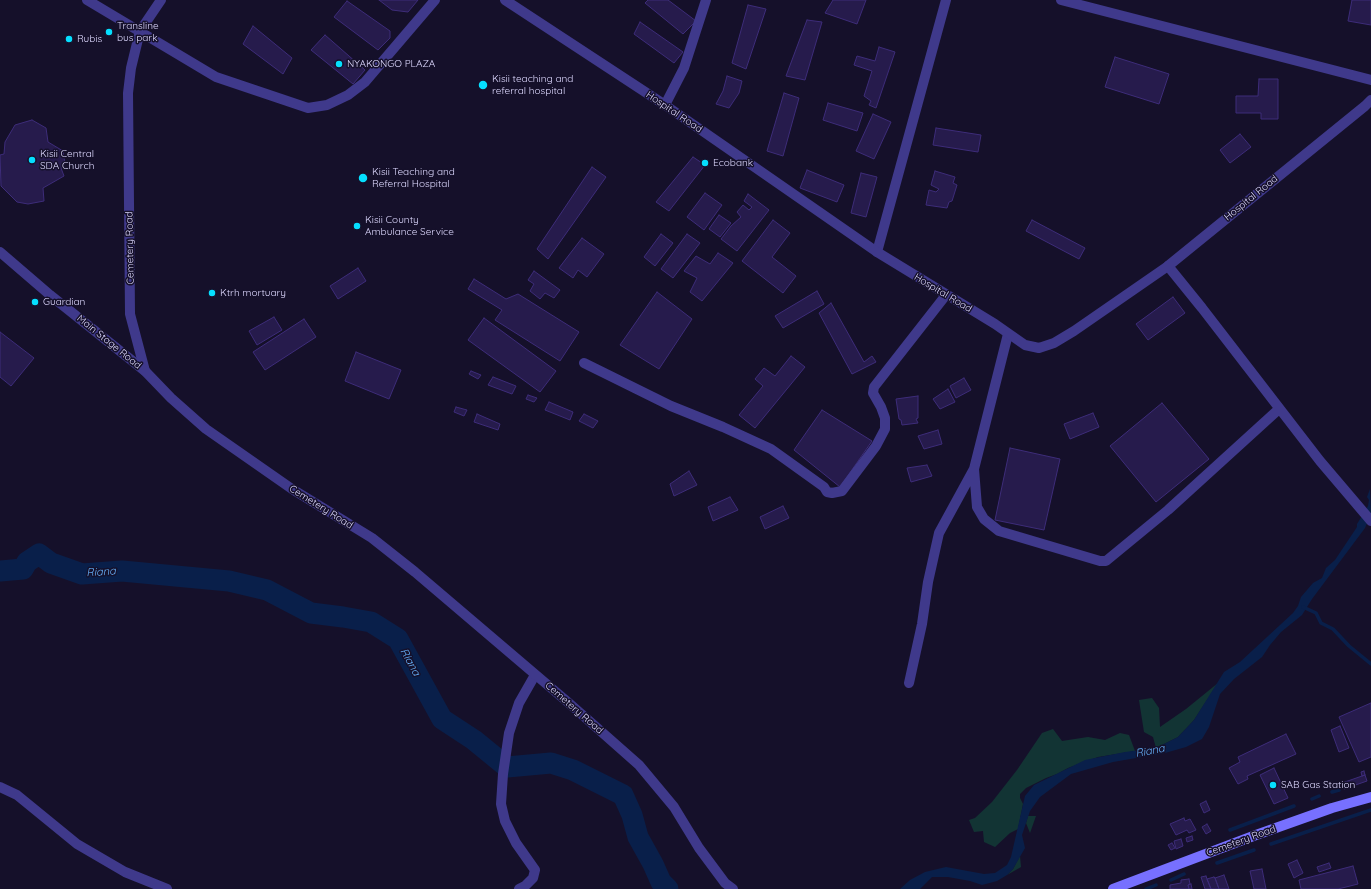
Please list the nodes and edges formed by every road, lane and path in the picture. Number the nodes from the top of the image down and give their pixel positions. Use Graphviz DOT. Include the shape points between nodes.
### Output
graph roads {
  1 [pos="87,0"];
  2 [pos="161,0"];
  3 [pos="435,0"];
  4 [pos="505,0"];
  5 [pos="706,0"];
  6 [pos="946,0"];
  7 [pos="1061,0"];
  8 [pos="1093,4"];
  9 [pos="140,31"];
  10 [pos="1371,80"];
  11 [pos="1371,100"];
  12 [pos="665,105"];
  13 [pos="0,252"];
  14 [pos="876,252"];
  15 [pos="1168,266"];
  16 [pos="946,295"];
  17 [pos="1008,334"];
  18 [pos="584,362"];
  19 [pos="145,371"];
  20 [pos="1279,409"];
  21 [pos="974,470"];
  22 [pos="1371,521"];
  23 [pos="535,675"];
  24 [pos="909,683"];
  25 [pos="0,787"];
  26 [pos="1371,797"];
  27 [pos="167,889"];
  28 [pos="519,889"];
  29 [pos="733,889"];
  30 [pos="1113,889"];
  1 -- 9 [label="street"];
  2 -- 9 [label="street"];
  3 -- 9 [label="street" via="365,82 348,95 327,105 308,108 216,76"];
  4 -- 12 [label="street, Hospital Road"];
  5 -- 12 [label="street" via="684,68"];
  6 -- 14 [label="street"];
  7 -- 8 [label="street"];
  8 -- 10 [label="street"];
  9 -- 19 [label="street, Cemetery Road" via="128,93 130,314"];
  11 -- 15 [label="street, Hospital Road"];
  12 -- 14 [label="street, Hospital Road"];
  13 -- 19 [label="street, Main Stage Road"];
  14 -- 16 [label="street, Hospital Road"];
  15 -- 17 [label="street, Hospital Road" via="1054,343 1039,348 1025,345"];
  15 -- 20 [label="street"];
  16 -- 17 [label="street, Hospital Road"];
  16 -- 18 [label="street" via="874,387 873,393 885,418 885,429 876,446 842,491 832,493 827,492 824,487 771,449 671,406"];
  17 -- 21 [label="street"];
  19 -- 23 [label="street, Cemetery Road" via="206,429 292,489 372,538"];
  20 -- 21 [label="street" via="1168,510 1106,561 999,531 984,519 977,507"];
  20 -- 22 [label="street"];
  21 -- 24 [label="street" via="939,533"];
  23 -- 28 [label="street" via="519,703 502,774 501,804 505,821 516,843 535,870 533,878"];
  23 -- 29 [label="street, Cemetery Road" via="639,766 674,807 699,848 725,883"];
  25 -- 27 [label="street" via="17,795 77,844 125,872"];
  26 -- 30 [label="main road, Cemetery Road" via="1256,835"];
}
